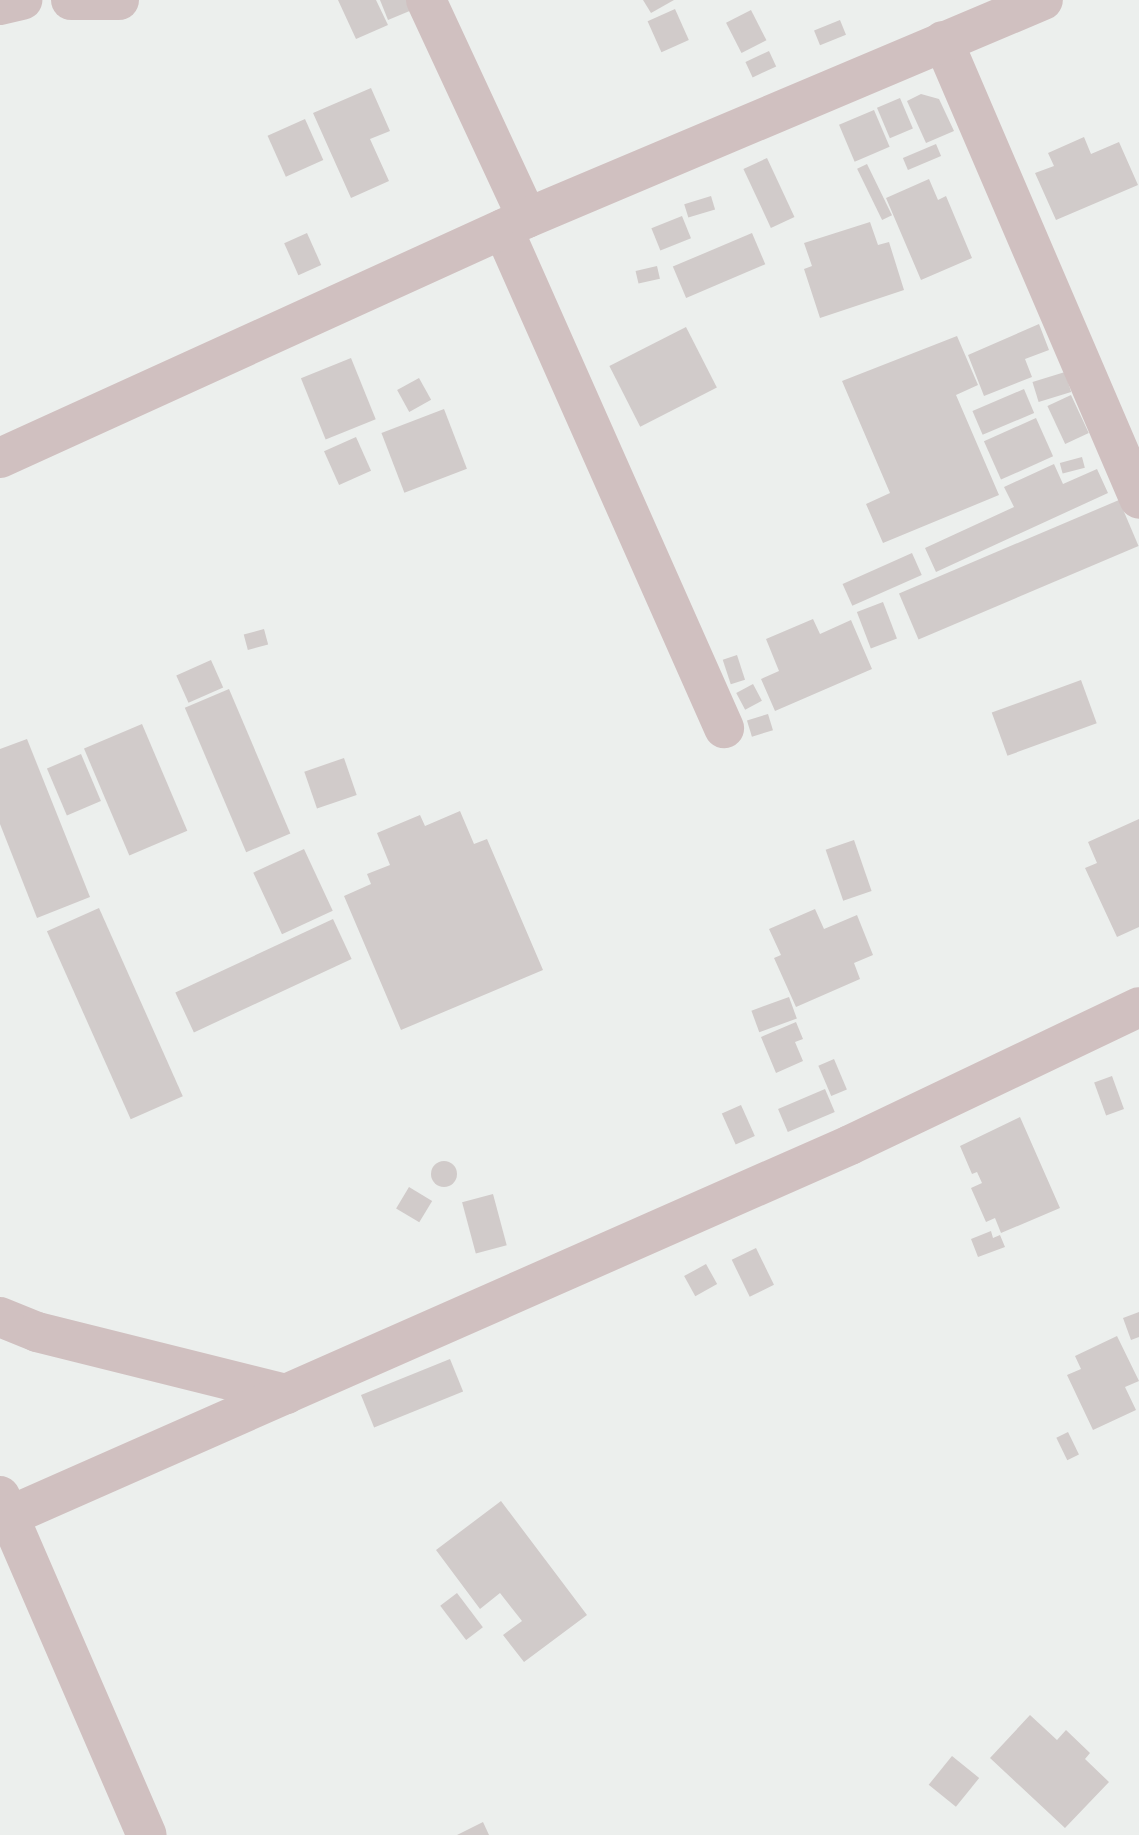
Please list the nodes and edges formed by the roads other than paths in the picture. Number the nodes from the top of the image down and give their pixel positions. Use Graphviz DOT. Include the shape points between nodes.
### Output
graph roads {
  1 [pos="22,0"];
  2 [pos="71,0"];
  3 [pos="119,0"];
  4 [pos="426,0"];
  5 [pos="1043,0"];
  6 [pos="0,5"];
  7 [pos="943,41"];
  8 [pos="515,224"];
  9 [pos="0,458"];
  10 [pos="1139,499"];
  11 [pos="724,728"];
  12 [pos="1139,1007"];
  13 [pos="0,1317"];
  14 [pos="286,1394"];
  15 [pos="4,1507"];
  16 [pos="147,1835"];
  1 -- 6 [label="street"];
  2 -- 3 [label="street"];
  4 -- 8 [label="street"];
  5 -- 7 [label="street"];
  7 -- 8 [label="street"];
  7 -- 10 [label="street"];
  8 -- 9 [label="street"];
  8 -- 11 [label="street"];
  12 -- 14 [label="street" via="850,1145"];
  13 -- 14 [label="street" via="37,1332"];
  14 -- 15 [label="street"];
  15 -- 16 [label="street"];
}
